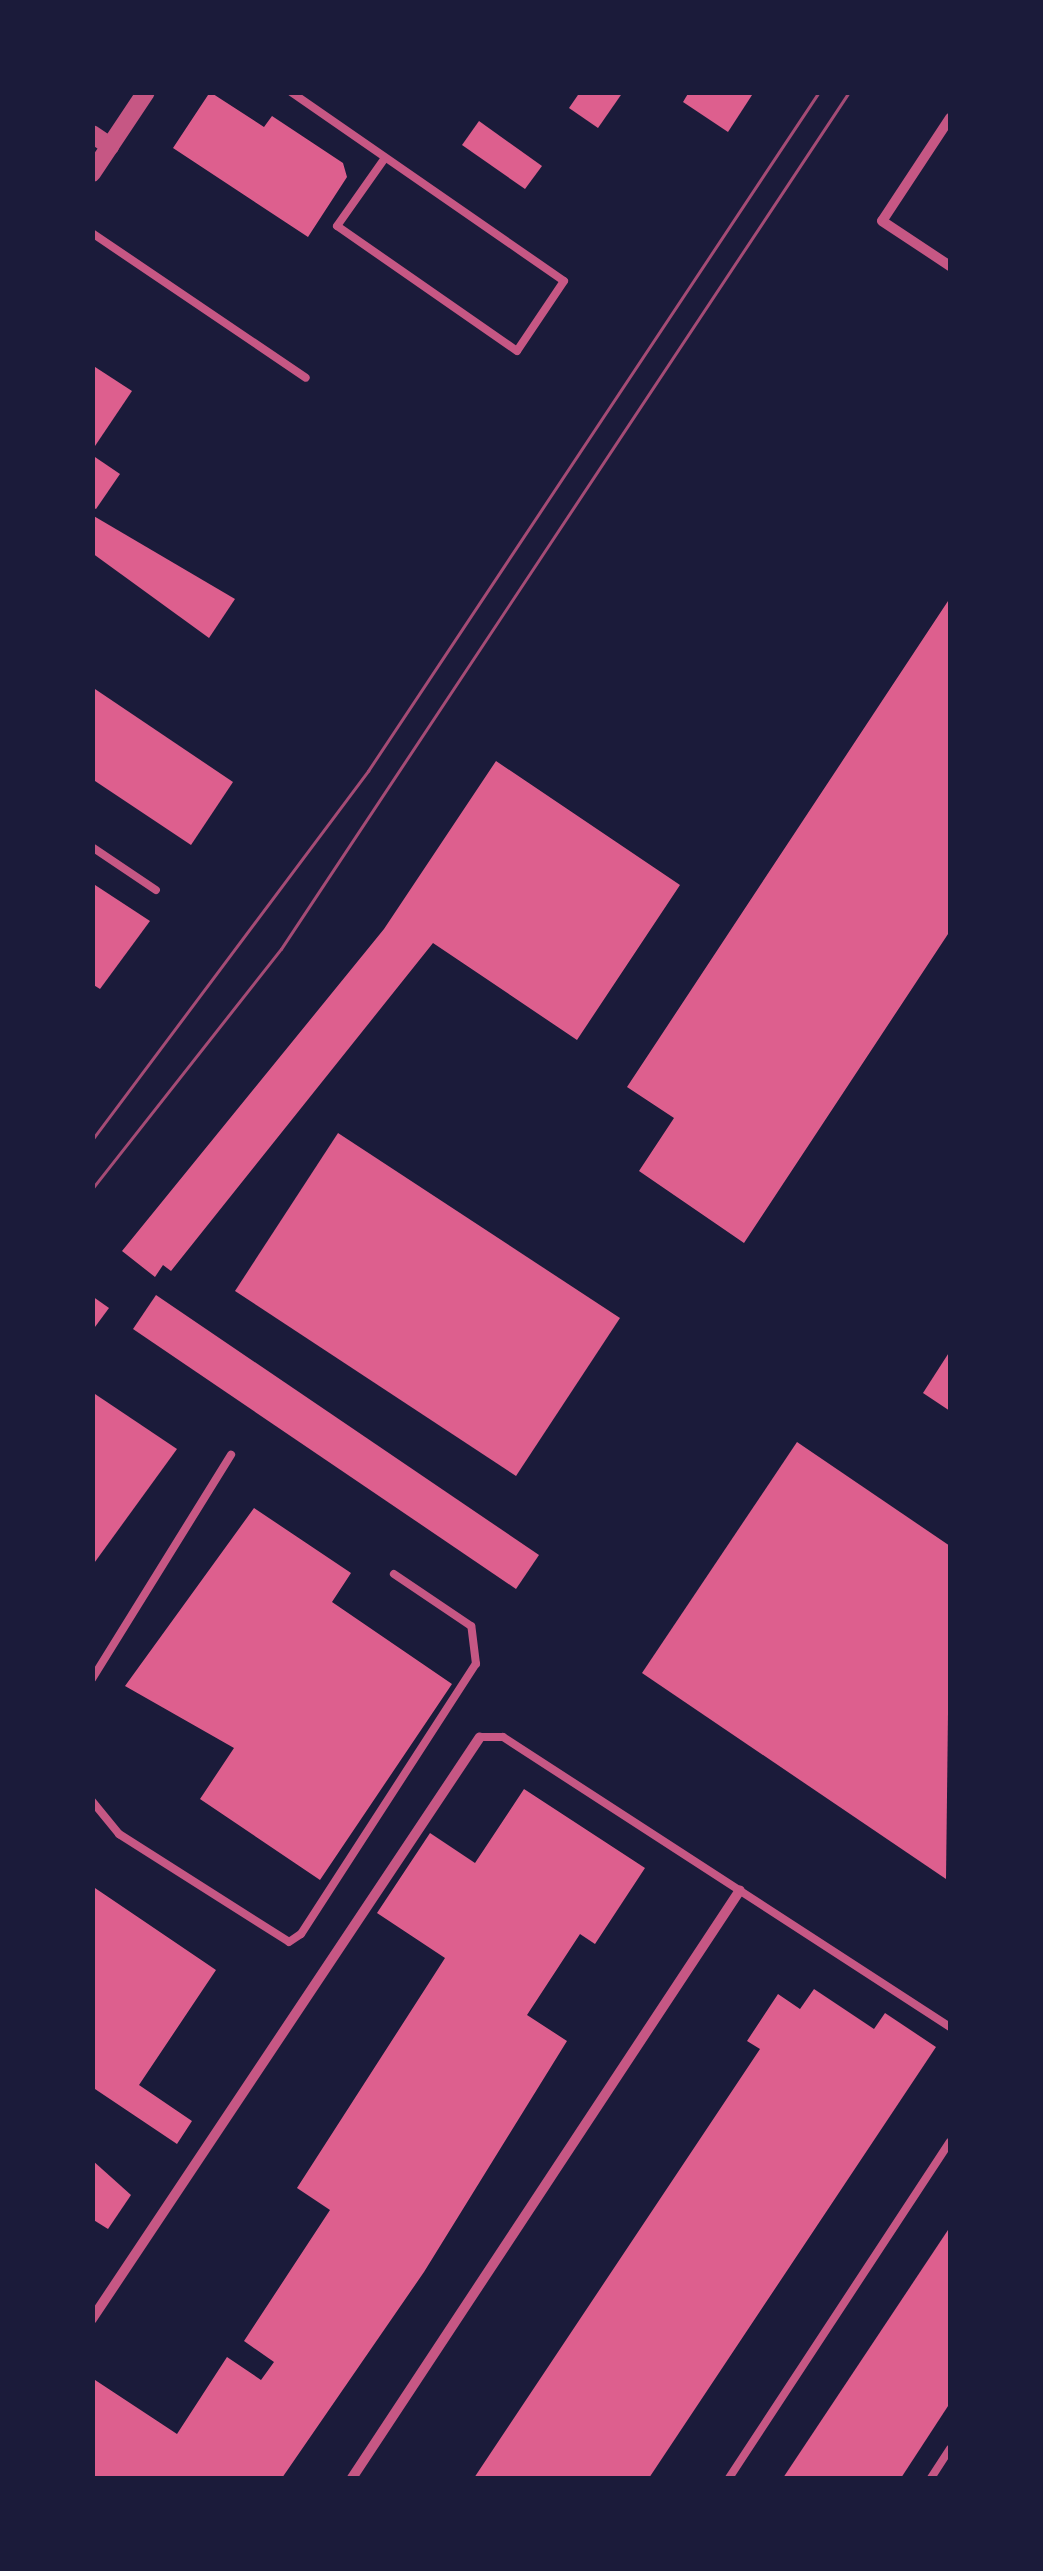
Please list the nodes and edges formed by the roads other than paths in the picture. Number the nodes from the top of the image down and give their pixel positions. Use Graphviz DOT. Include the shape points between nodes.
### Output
graph roads {
  1 [pos="146,92"];
  2 [pos="291,92"];
  3 [pos="950,118"];
  4 [pos="92,134"];
  5 [pos="110,146"];
  6 [pos="385,158"];
  7 [pos="92,173"];
  8 [pos="92,233"];
  9 [pos="950,266"];
  10 [pos="306,378"];
  11 [pos="92,847"];
  12 [pos="156,890"];
  13 [pos="231,1455"];
  14 [pos="394,1574"];
  15 [pos="92,1679"];
  16 [pos="480,1736"];
  17 [pos="92,1801"];
  18 [pos="740,1890"];
  19 [pos="950,2027"];
  20 [pos="950,2142"];
  21 [pos="92,2319"];
  22 [pos="950,2449"];
  23 [pos="352,2478"];
  24 [pos="729,2478"];
  25 [pos="932,2478"];
  1 -- 5 [label="street"];
  2 -- 6 [label="lane"];
  3 -- 9 [label="street" via="882,221"];
  4 -- 5 [label="street"];
  5 -- 7 [label="street"];
  6 -- 6 [label="lane" via="564,281 518,351 338,226"];
  8 -- 10 [label="lane"];
  11 -- 12 [label="lane"];
  13 -- 15 [label="lane"];
  14 -- 17 [label="lane" via="471,1626 476,1664 301,1934 288,1942 120,1834"];
  16 -- 18 [label="lane" via="504,1737"];
  16 -- 21 [label="street"];
  18 -- 19 [label="lane"];
  18 -- 23 [label="street"];
  20 -- 24 [label="lane"];
  22 -- 25 [label="lane"];
}
